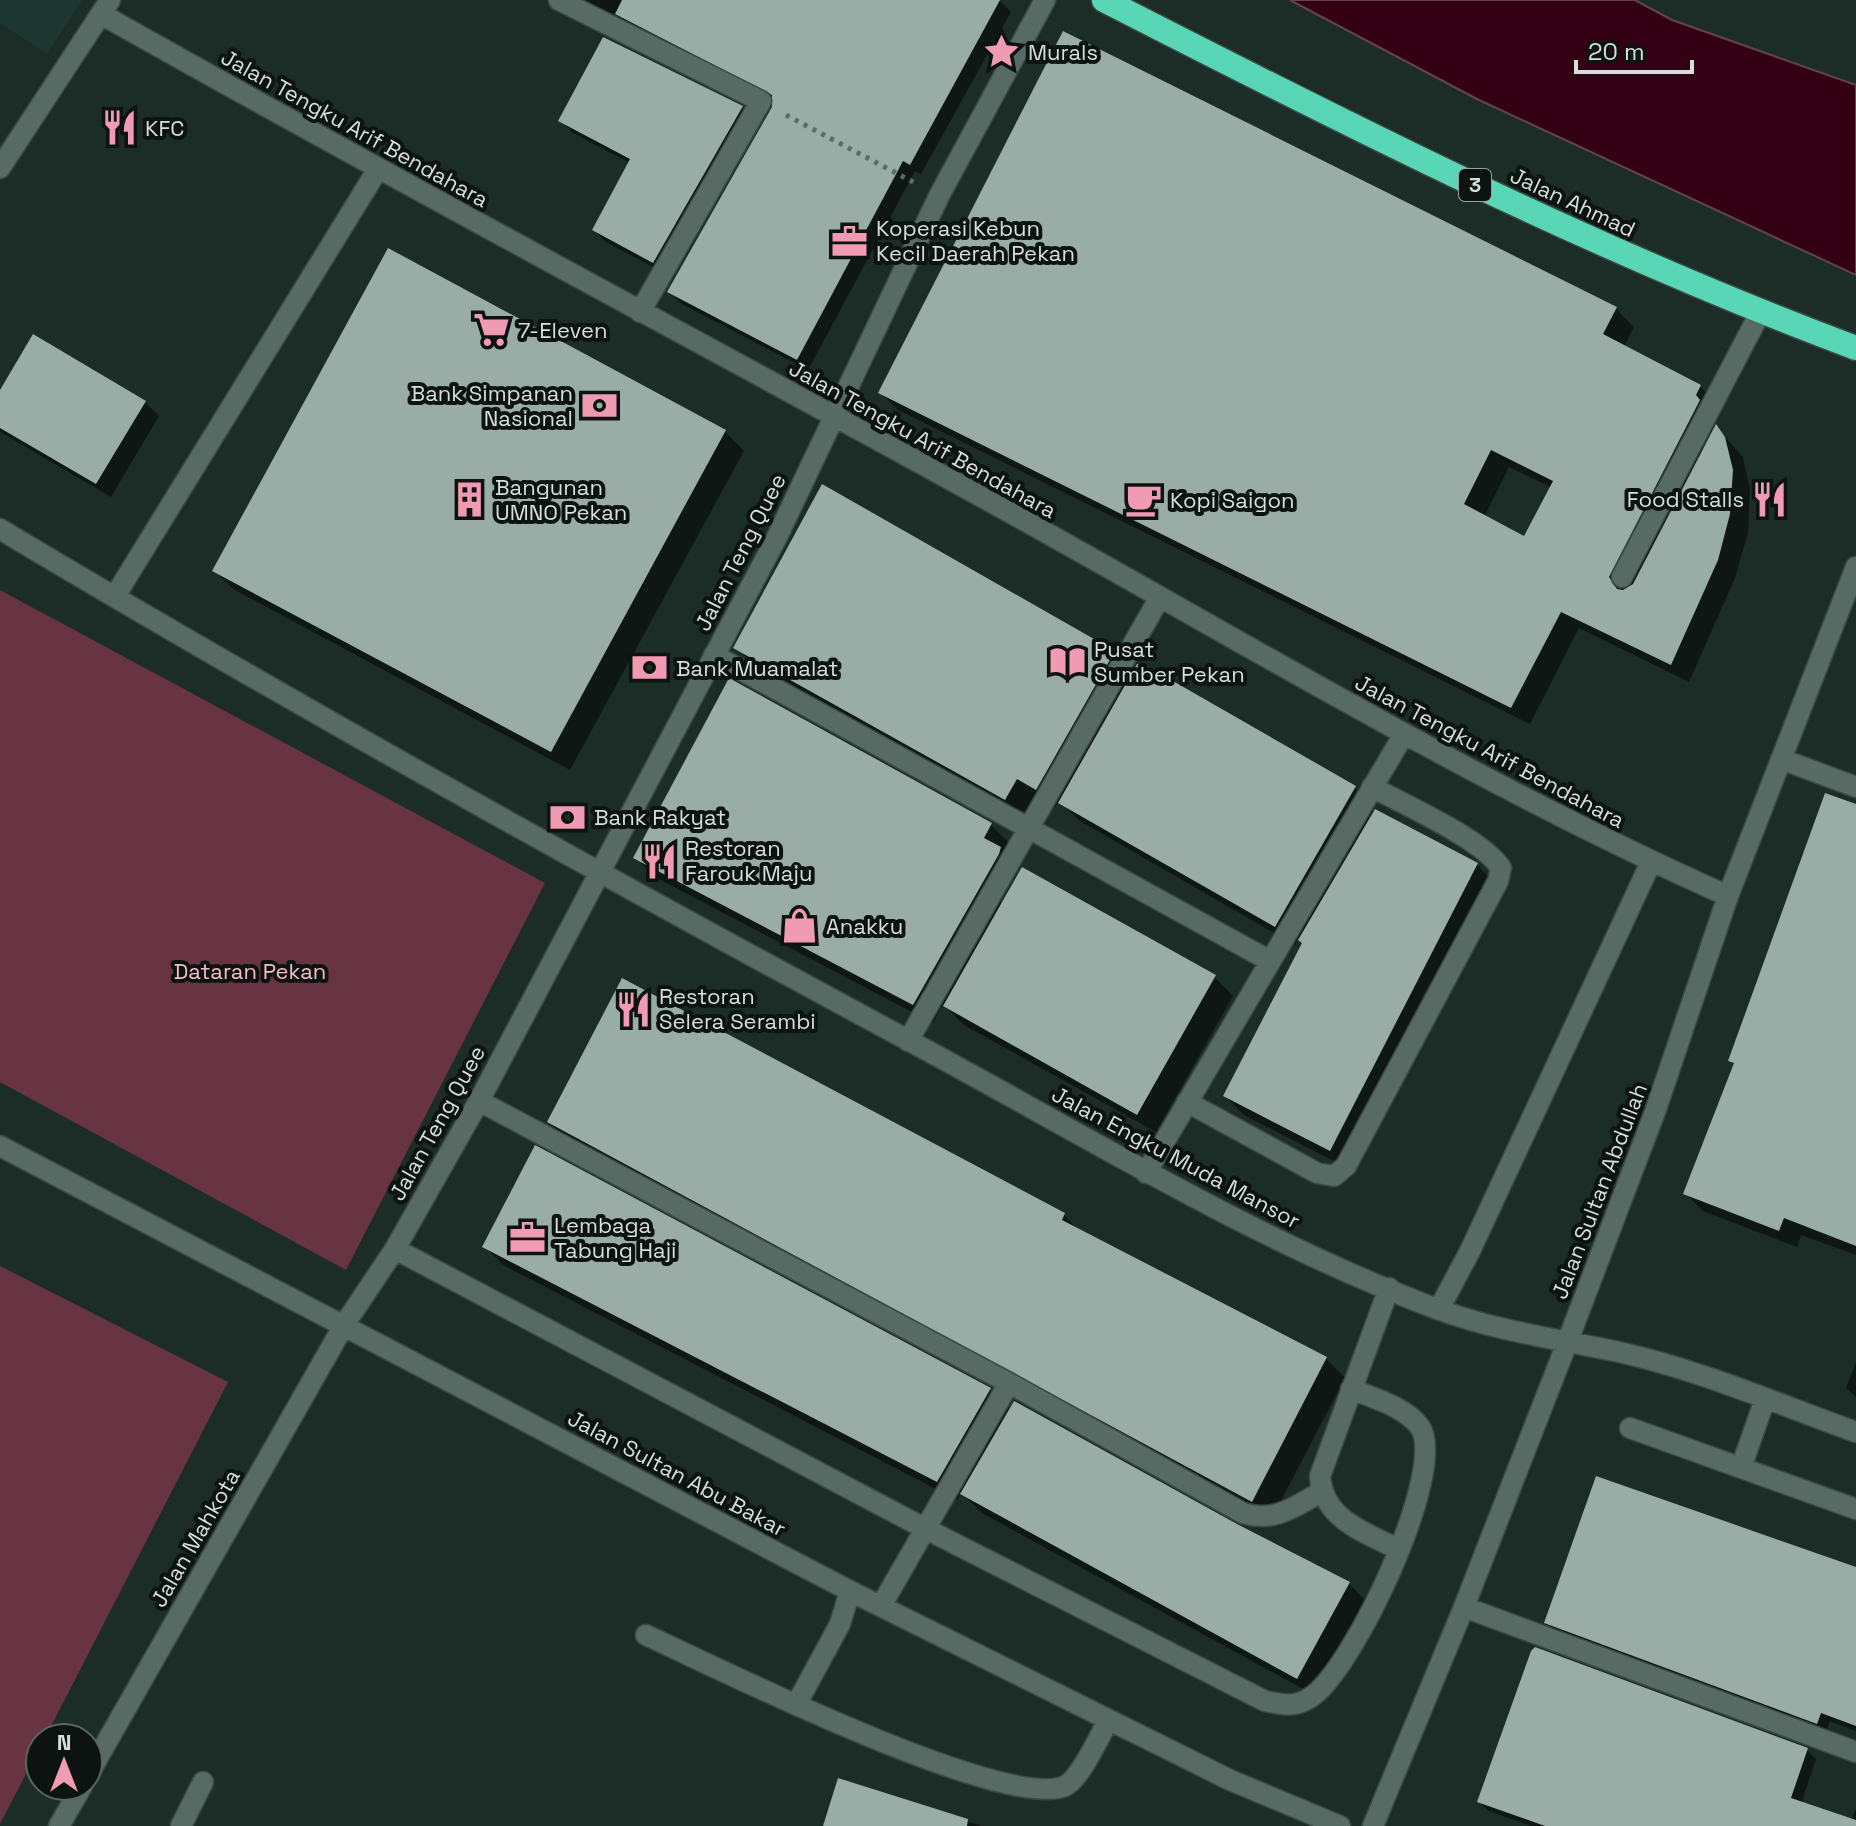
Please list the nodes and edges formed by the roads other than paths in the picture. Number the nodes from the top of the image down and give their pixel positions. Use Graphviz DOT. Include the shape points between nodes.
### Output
graph roads {
  1 [pos="559,0"];
  2 [pos="1045,0"];
  3 [pos="1104,0"];
  4 [pos="105,7"];
  5 [pos="0,168"];
  6 [pos="378,169"];
  7 [pos="1761,311"];
  8 [pos="640,312"];
  9 [pos="1856,348"];
  10 [pos="833,417"];
  11 [pos="0,529"];
  12 [pos="1856,567"];
  13 [pos="1622,577"];
  14 [pos="115,596"];
  15 [pos="1160,597"];
  16 [pos="714,655"];
  17 [pos="1404,734"];
  18 [pos="1781,759"];
  19 [pos="1372,787"];
  20 [pos="1856,787"];
  21 [pos="1029,828"];
  22 [pos="1651,862"];
  23 [pos="599,871"];
  24 [pos="1728,896"];
  25 [pos="1270,961"];
  26 [pos="908,1041"];
  27 [pos="479,1101"];
  28 [pos="1187,1102"];
  29 [pos="0,1146"];
  30 [pos="1146,1173"];
  31 [pos="395,1249"];
  32 [pos="1389,1288"];
  33 [pos="1439,1309"];
  34 [pos="344,1325"];
  35 [pos="1567,1343"];
  36 [pos="1009,1383"];
  37 [pos="1351,1389"];
  38 [pos="1765,1399"];
  39 [pos="1630,1428"];
  40 [pos="1856,1432"];
  41 [pos="1742,1465"];
  42 [pos="1321,1492"];
  43 [pos="1856,1509"];
  44 [pos="926,1529"];
  45 [pos="1398,1549"];
  46 [pos="850,1591"];
  47 [pos="881,1606"];
  48 [pos="1464,1607"];
  49 [pos="646,1635"];
  50 [pos="796,1705"];
  51 [pos="1108,1721"];
  52 [pos="104,1747"];
  53 [pos="1856,1752"];
  54 [pos="203,1782"];
  55 [pos="73,1802"];
  56 [pos="59,1826"];
  57 [pos="181,1826"];
  58 [pos="1340,1826"];
  59 [pos="1373,1826"];
  1 -- 8 [label="street" via="761,101"];
  2 -- 10 [label="street, Jalan Teng Quee" via="939,196"];
  3 -- 7 [label="highway, Jalan Ahmad / 3" via="1577,234"];
  4 -- 5 [label="street"];
  4 -- 6 [label="street, Jalan Tengku Arif Bendahara"];
  6 -- 8 [label="street, Jalan Tengku Arif Bendahara"];
  6 -- 14 [label="street"];
  7 -- 9 [label="highway, Jalan Ahmad / 3"];
  7 -- 13 [label="street"];
  8 -- 10 [label="street, Jalan Tengku Arif Bendahara"];
  10 -- 15 [label="street, Jalan Tengku Arif Bendahara"];
  10 -- 16 [label="street, Jalan Teng Quee"];
  11 -- 14 [label="street, Jalan Engku Muda Mansor"];
  12 -- 18 [label="street, Jalan Sultan Abdullah"];
  14 -- 23 [label="street, Jalan Engku Muda Mansor"];
  15 -- 17 [label="street, Jalan Tengku Arif Bendahara"];
  15 -- 21 [label="street"];
  16 -- 21 [label="street"];
  16 -- 23 [label="street, Jalan Teng Quee"];
  17 -- 19 [label="street"];
  17 -- 22 [label="street, Jalan Tengku Arif Bendahara"];
  18 -- 20 [label="street"];
  18 -- 24 [label="street, Jalan Sultan Abdullah"];
  19 -- 25 [label="street"];
  19 -- 28 [label="street" via="1476,845 1501,868 1352,1156 1334,1176 1317,1173"];
  21 -- 25 [label="street"];
  21 -- 26 [label="street"];
  22 -- 24 [label="street, Jalan Tengku Arif Bendahara"];
  22 -- 33 [label="street"];
  23 -- 26 [label="street, Jalan Engku Muda Mansor"];
  23 -- 27 [label="street, Jalan Teng Quee"];
  24 -- 35 [label="street, Jalan Sultan Abdullah" via="1655,1112"];
  25 -- 28 [label="street"];
  26 -- 30 [label="street, Jalan Engku Muda Mansor"];
  27 -- 31 [label="street, Jalan Teng Quee"];
  27 -- 36 [label="street"];
  28 -- 30 [label="street"];
  29 -- 34 [label="street, Jalan Sultan Abu Bakar"];
  30 -- 32 [label="street, Jalan Engku Muda Mansor" via="1274,1239"];
  31 -- 34 [label="street, Jalan Teng Quee"];
  31 -- 44 [label="street"];
  32 -- 33 [label="street, Jalan Engku Muda Mansor"];
  32 -- 37 [label="street"];
  33 -- 35 [label="street, Jalan Engku Muda Mansor"];
  34 -- 46 [label="street, Jalan Sultan Abu Bakar"];
  34 -- 52 [label="street, Jalan Mahkota"];
  35 -- 38 [label="street, Jalan Engku Muda Mansor" via="1620,1352"];
  35 -- 48 [label="street, Jalan Sultan Abdullah"];
  36 -- 42 [label="street" via="1243,1513 1277,1516"];
  36 -- 44 [label="street"];
  37 -- 42 [label="street" via="1320,1476"];
  37 -- 45 [label="street" via="1406,1414 1421,1428 1427,1447 1424,1474"];
  38 -- 40 [label="street, Jalan Engku Muda Mansor"];
  38 -- 41 [label="street"];
  39 -- 41 [label="street"];
  41 -- 43 [label="street"];
  42 -- 45 [label="street" via="1333,1512"];
  44 -- 45 [label="street" via="1265,1701 1292,1707 1313,1696 1340,1667 1374,1610"];
  44 -- 47 [label="street"];
  46 -- 47 [label="street, Jalan Sultan Abu Bakar"];
  46 -- 50 [label="street" via="840,1624"];
  47 -- 51 [label="street, Jalan Sultan Abu Bakar"];
  48 -- 53 [label="street"];
  48 -- 59 [label="street, Jalan Sultan Abdullah"];
  49 -- 50 [label="street"];
  50 -- 51 [label="street" via="912,1754 1050,1791 1069,1784"];
  51 -- 58 [label="street, Jalan Sultan Abu Bakar"];
  54 -- 57 [label="street"];
  55 -- 56 [label="street"];
}
